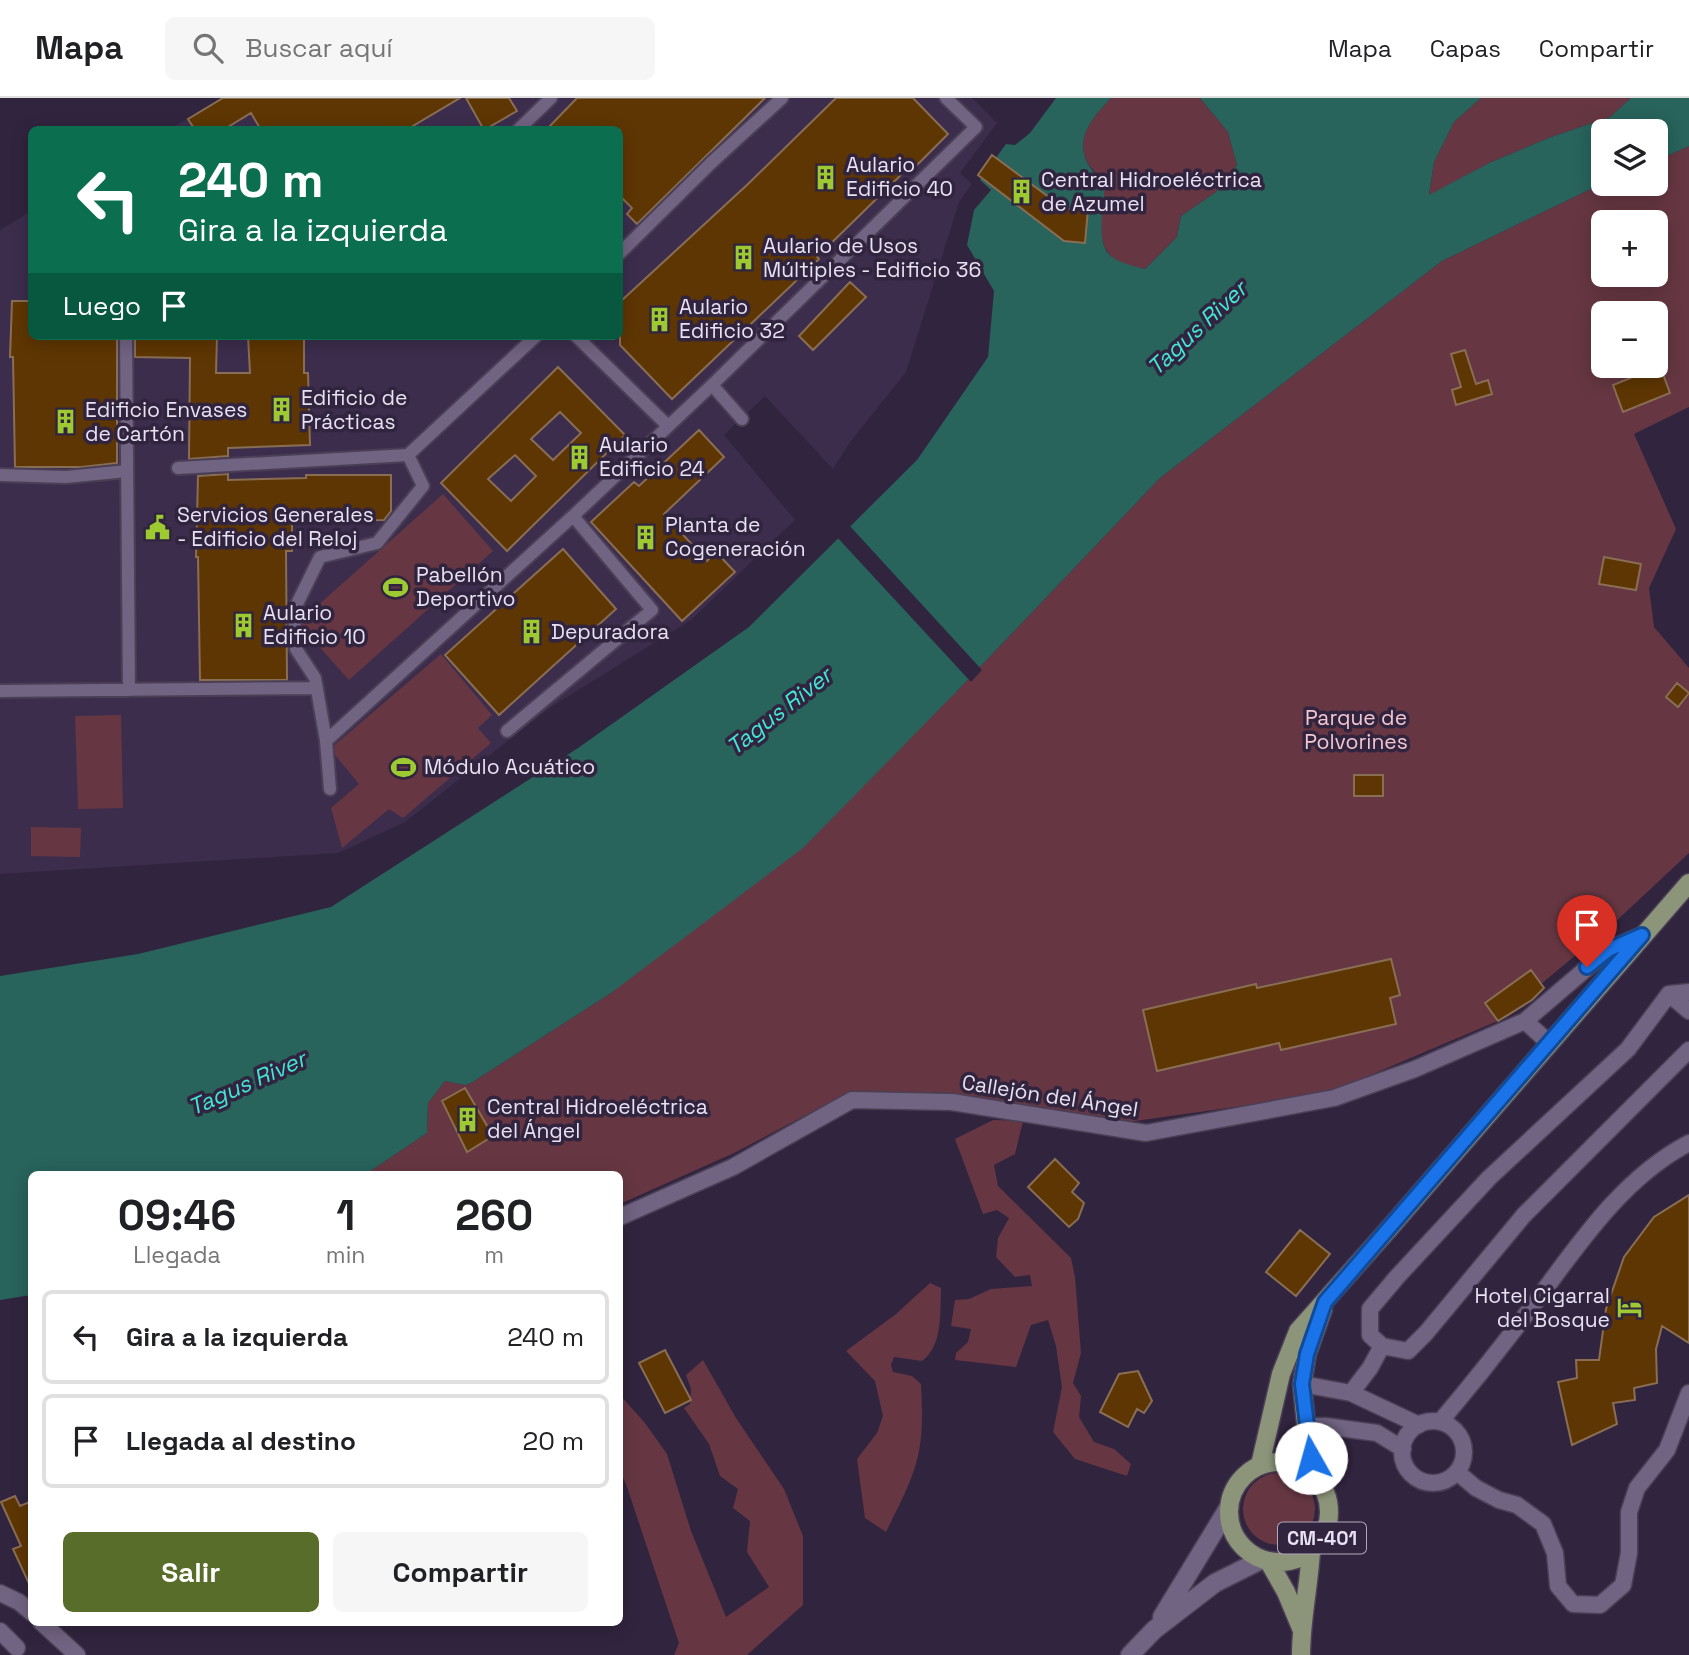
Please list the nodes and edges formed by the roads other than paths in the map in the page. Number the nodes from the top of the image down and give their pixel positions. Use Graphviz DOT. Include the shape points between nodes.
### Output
graph roads {
  1 [pos="551,98"];
  2 [pos="782,98"];
  3 [pos="946,98"];
  4 [pos="522,126"];
  5 [pos="623,250"];
  6 [pos="126,340"];
  7 [pos="532,340"];
  8 [pos="580,340"];
  9 [pos="712,385"];
  10 [pos="741,419"];
  11 [pos="668,426"];
  12 [pos="408,455"];
  13 [pos="178,468"];
  14 [pos="127,471"];
  15 [pos="0,475"];
  16 [pos="573,516"];
  17 [pos="317,688"];
  18 [pos="129,690"];
  19 [pos="0,691"];
  20 [pos="507,732"];
  21 [pos="326,741"];
  22 [pos="330,789"];
  23 [pos="1689,883"];
  24 [pos="1642,935"];
  25 [pos="1689,992"];
  26 [pos="1669,993"];
  27 [pos="1689,1010"];
  28 [pos="1525,1021"];
  29 [pos="1549,1043"];
  30 [pos="1689,1050"];
  31 [pos="1689,1143"];
  32 [pos="623,1216"];
  33 [pos="1325,1302"];
  34 [pos="1382,1346"];
  35 [pos="1302,1384"];
  36 [pos="1689,1393"];
  37 [pos="1351,1394"];
  38 [pos="1440,1422"];
  39 [pos="1419,1424"];
  40 [pos="1307,1426"];
  41 [pos="1403,1449"];
  42 [pos="1260,1465"];
  43 [pos="1457,1472"];
  44 [pos="1311,1474"];
  45 [pos="1229,1507"];
  46 [pos="1311,1551"];
  47 [pos="1265,1561"];
  48 [pos="0,1592"];
  49 [pos="28,1610"];
  50 [pos="45,1626"];
  51 [pos="1301,1628"];
  52 [pos="1154,1630"];
  53 [pos="0,1631"];
  54 [pos="17,1648"];
  55 [pos="77,1655"];
  56 [pos="1130,1655"];
  57 [pos="1301,1655"];
  1 -- 4 [label="street"];
  2 -- 5 [label="street"];
  3 -- 9 [label="street" via="976,127"];
  6 -- 14 [label="street"];
  7 -- 12 [label="street"];
  8 -- 11 [label="street"];
  9 -- 10 [label="street"];
  9 -- 11 [label="street"];
  11 -- 16 [label="street"];
  12 -- 13 [label="street"];
  12 -- 17 [label="street" via="423,486 377,543 320,557 294,610 296,649"];
  14 -- 15 [label="street" via="66,477"];
  14 -- 18 [label="street"];
  16 -- 20 [label="street" via="652,610"];
  16 -- 21 [label="street"];
  17 -- 18 [label="street"];
  17 -- 21 [label="street"];
  18 -- 19 [label="street"];
  21 -- 22 [label="street"];
  23 -- 24 [label="main road, CM-401"];
  24 -- 28 [label="street, Callejón del Ángel" via="1608,950"];
  24 -- 29 [label="main road, CM-401"];
  25 -- 26 [label="street"];
  26 -- 27 [label="street"];
  26 -- 34 [label="street" via="1628,1049 1489,1178 1396,1277 1370,1309 1370,1335"];
  28 -- 29 [label="street"];
  28 -- 32 [label="street, Callejón del Ángel" via="1334,1098 1146,1133 952,1102 852,1100 733,1167"];
  29 -- 33 [label="main road, CM-401"];
  30 -- 34 [label="street" via="1524,1215 1426,1334 1408,1351"];
  31 -- 38 [label="street" via="1652,1167 1602,1214"];
  33 -- 35 [label="main road, CM-401"];
  33 -- 42 [label="main road, CM-401" via="1297,1331 1281,1374"];
  34 -- 37 [label="street"];
  35 -- 37 [label="street"];
  35 -- 40 [label="main road, CM-401"];
  36 -- 43 [label="street" via="1667,1450 1637,1488 1629,1512 1623,1585 1600,1605 1573,1604 1558,1586 1555,1553 1543,1524 1517,1505 1476,1488"];
  37 -- 39 [label="street"];
  38 -- 39 [label="street"];
  38 -- 43 [label="street" via="1450,1426 1463,1442"];
  39 -- 41 [label="street" via="1405,1439"];
  40 -- 41 [label="street" via="1377,1433"];
  40 -- 44 [label="main road, CM-401"];
  41 -- 43 [label="street" via="1407,1468 1421,1481 1441,1482"];
  42 -- 44 [label="main road" via="1287,1462"];
  42 -- 45 [label="main road" via="1239,1482"];
  44 -- 46 [label="main road, CM-401" via="1324,1492 1329,1513 1321,1540"];
  45 -- 47 [label="main road, CM-401" via="1233,1533 1240,1544"];
  45 -- 52 [label="main road"];
  46 -- 47 [label="main road, CM-401" via="1284,1563"];
  46 -- 51 [label="main road, CM-401"];
  47 -- 51 [label="main road, CM-401" via="1286,1592"];
  47 -- 52 [label="main road" via="1214,1583"];
  48 -- 49 [label="street"];
  50 -- 55 [label="street"];
  51 -- 57 [label="main road, CM-401"];
  52 -- 56 [label="main road"];
  53 -- 54 [label="street"];
}
